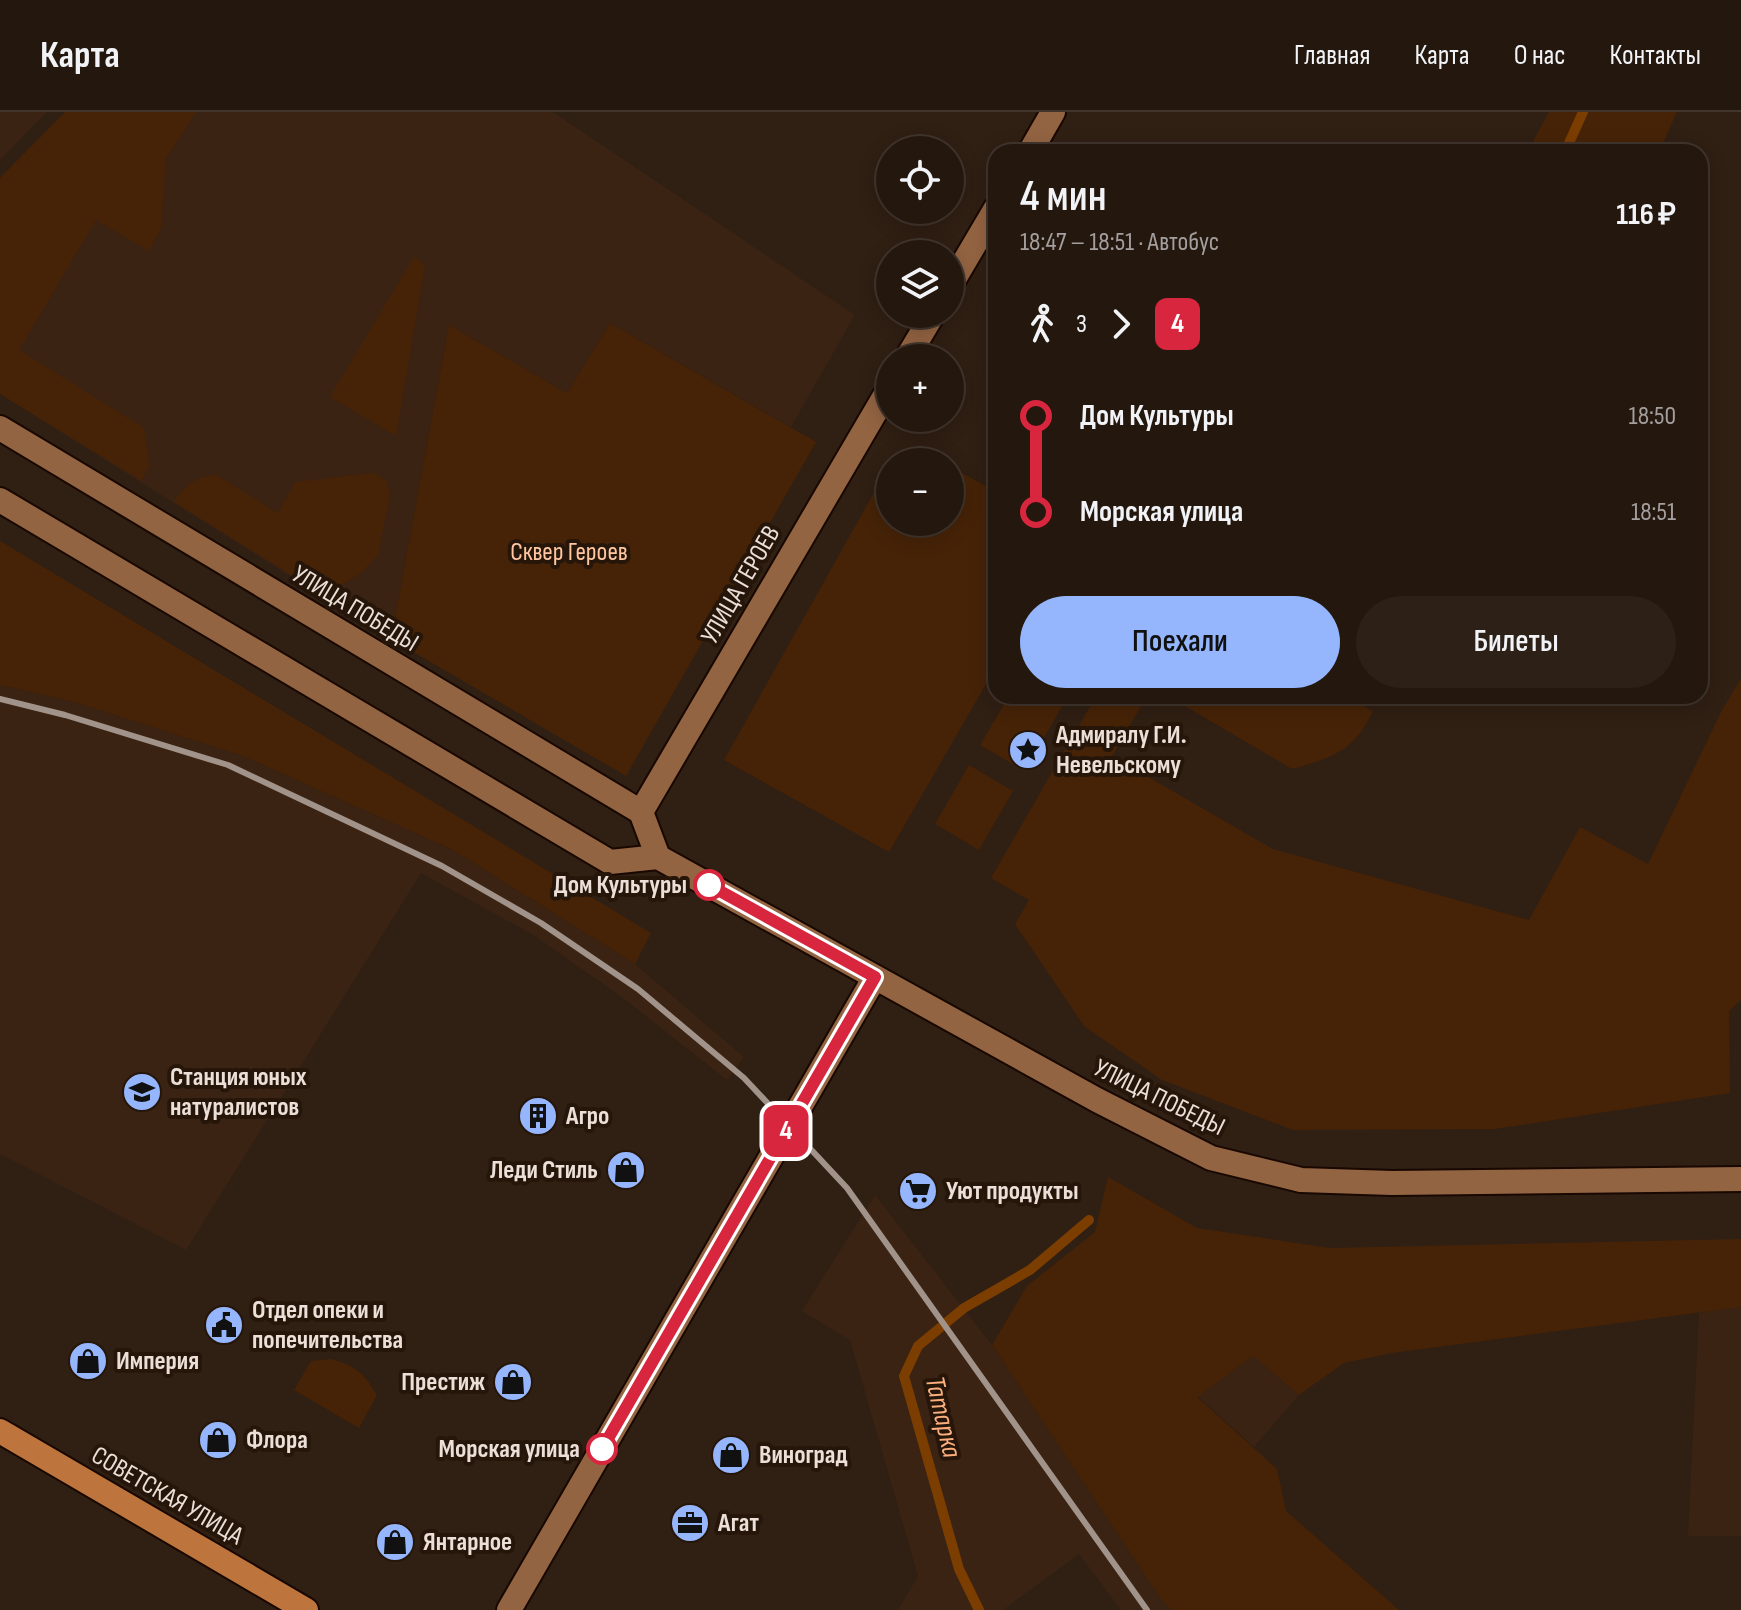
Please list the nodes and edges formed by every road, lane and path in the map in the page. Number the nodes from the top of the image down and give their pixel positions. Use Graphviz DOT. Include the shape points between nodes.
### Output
graph roads {
  1 [pos="1053,112"];
  2 [pos="1035,144"];
  3 [pos="988,222"];
  4 [pos="964,262"];
  5 [pos="876,411"];
  6 [pos="0,428"];
  7 [pos="0,500"];
  8 [pos="641,812"];
  9 [pos="658,857"];
  10 [pos="875,977"];
  11 [pos="1741,1179"];
  12 [pos="0,1431"];
  13 [pos="306,1610"];
  14 [pos="509,1610"];
  1 -- 2 [label="main road"];
  3 -- 4 [label="main road"];
  5 -- 8 [label="main road, УЛИЦА ГЕРОЕВ"];
  6 -- 8 [label="main road, УЛИЦА ПОБЕДЫ"];
  7 -- 9 [label="main road" via="610,862"];
  8 -- 9 [label="main road"];
  9 -- 10 [label="main road, УЛИЦА ПОБЕДЫ"];
  10 -- 11 [label="main road, УЛИЦА ПОБЕДЫ" via="1211,1158 1301,1180"];
  10 -- 14 [label="main road"];
  12 -- 13 [label="main road, СОВЕТСКАЯ УЛИЦА"];
}
